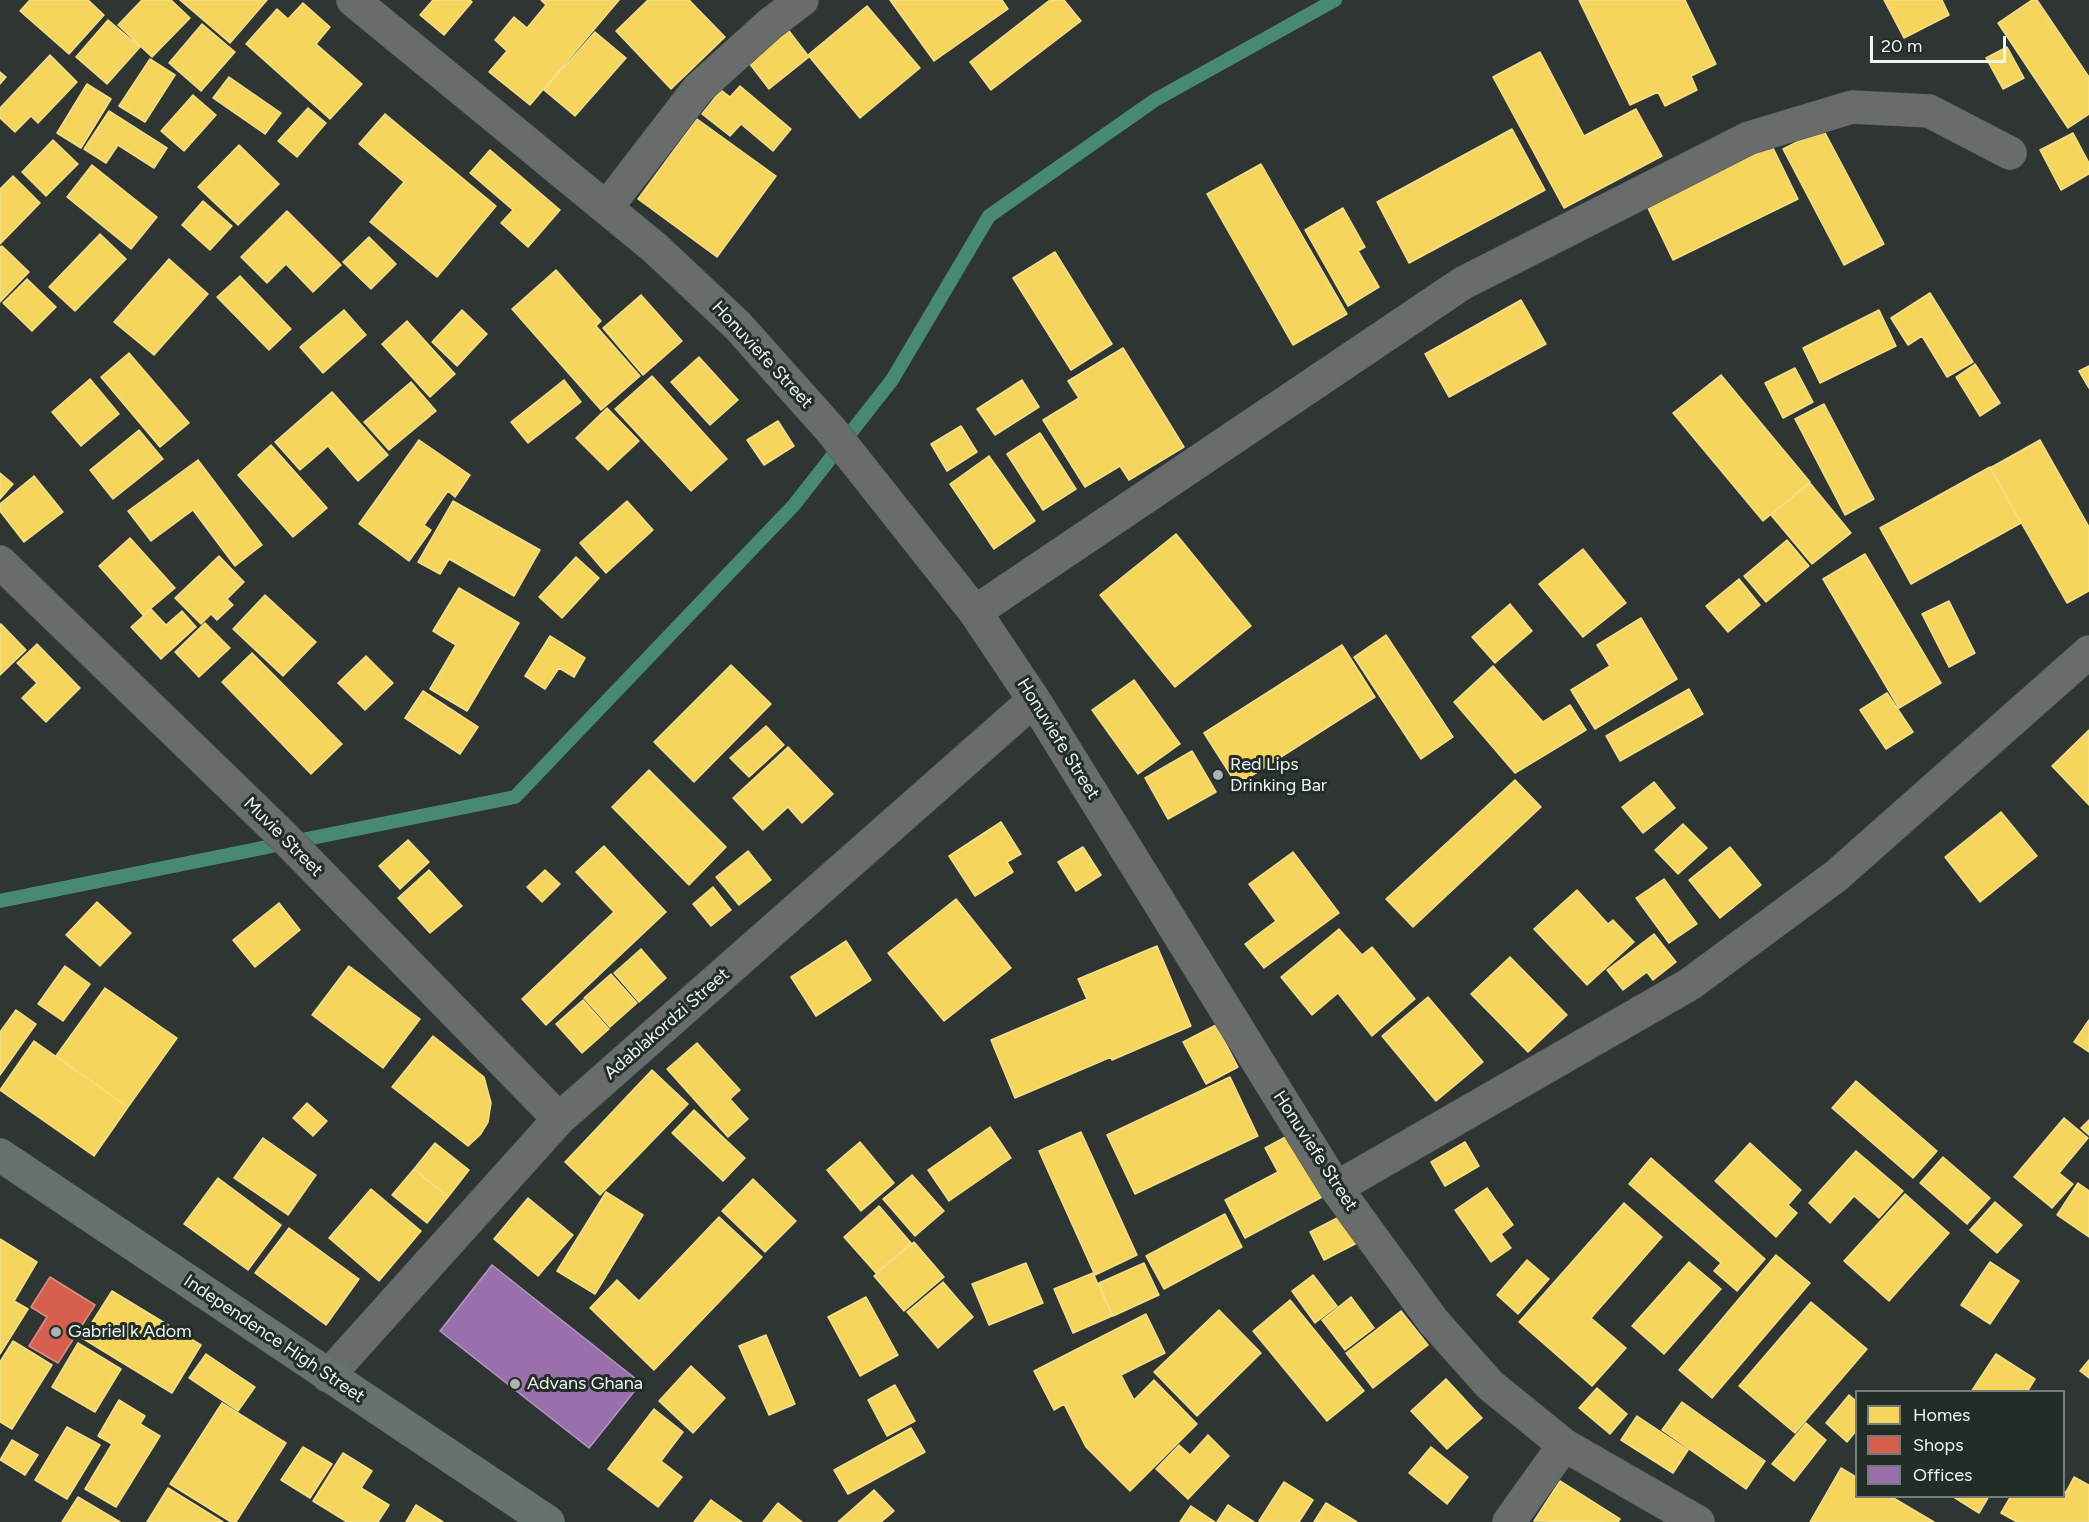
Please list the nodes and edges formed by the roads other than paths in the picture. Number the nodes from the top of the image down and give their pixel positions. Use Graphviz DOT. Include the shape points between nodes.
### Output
graph roads {
  1 [pos="352,0"];
  2 [pos="802,0"];
  3 [pos="2010,153"];
  4 [pos="607,207"];
  5 [pos="0,562"];
  6 [pos="975,612"];
  7 [pos="2089,652"];
  8 [pos="1034,700"];
  9 [pos="559,1119"];
  10 [pos="0,1155"];
  11 [pos="1336,1188"];
  12 [pos="328,1376"];
  13 [pos="1564,1445"];
  14 [pos="548,1522"];
  15 [pos="1509,1522"];
  16 [pos="1698,1522"];
  1 -- 4 [label="street, Honuviefe Street"];
  2 -- 4 [label="street" via="698,89"];
  3 -- 6 [label="street" via="1929,111 1852,107 1749,138 1463,283"];
  4 -- 6 [label="street, Honuviefe Street" via="738,326 855,459"];
  5 -- 9 [label="street, Muvie Street" via="294,847"];
  6 -- 8 [label="street, Honuviefe Street"];
  7 -- 11 [label="street" via="1836,876 1690,984"];
  8 -- 9 [label="street, Adablakordzi Street"];
  8 -- 11 [label="street, Honuviefe Street"];
  9 -- 12 [label="street, Adablakordzi Street"];
  10 -- 12 [label="main road, Independence High Street"];
  11 -- 13 [label="street, Honuviefe Street" via="1433,1321 1490,1385"];
  12 -- 14 [label="main road, Independence High Street"];
  13 -- 15 [label="street"];
  13 -- 16 [label="street, Honuviefe Street"];
}
